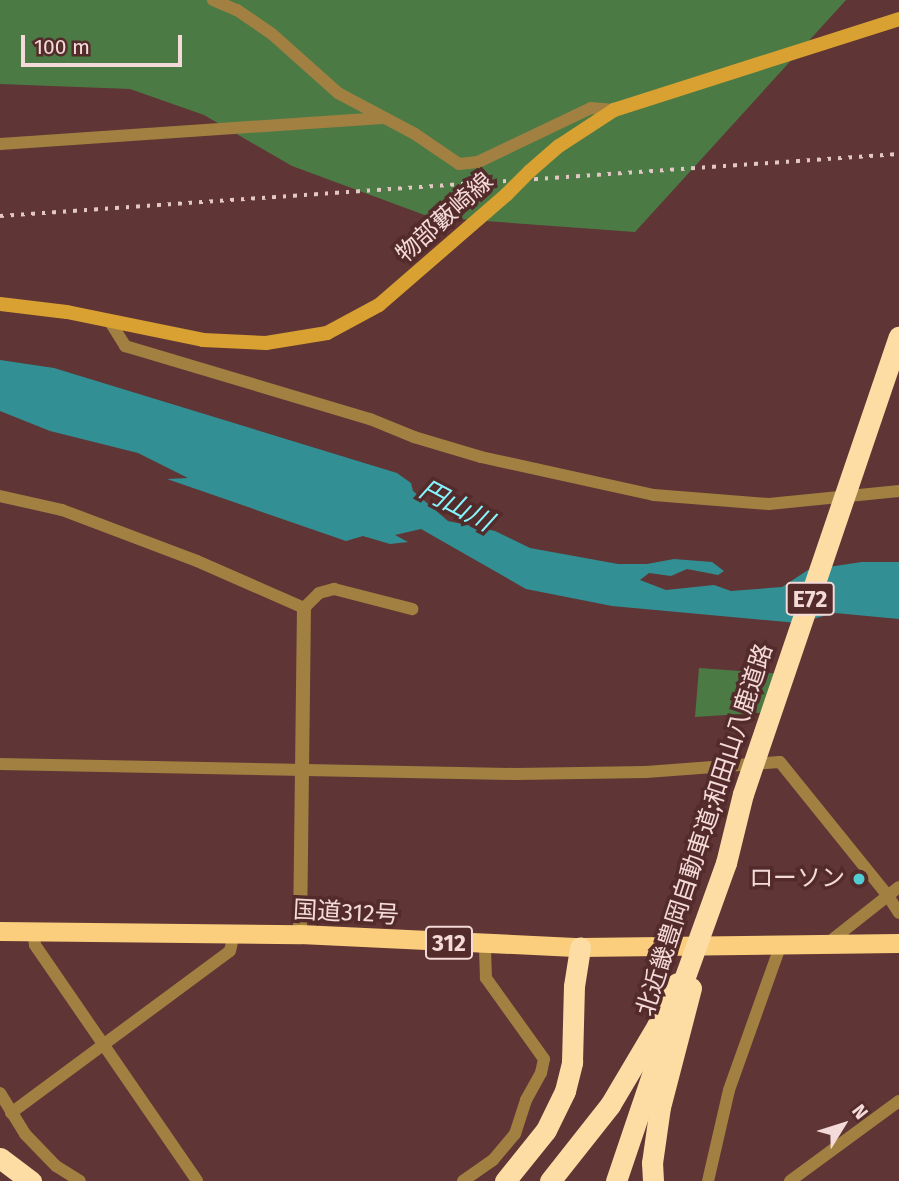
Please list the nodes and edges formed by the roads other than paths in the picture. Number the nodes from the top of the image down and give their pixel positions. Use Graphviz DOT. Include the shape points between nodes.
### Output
graph roads {
  1 [pos="213,0"];
  2 [pos="899,19"];
  3 [pos="614,110"];
  4 [pos="383,118"];
  5 [pos="0,144"];
  6 [pos="0,304"];
  7 [pos="109,320"];
  8 [pos="899,337"];
  9 [pos="899,491"];
  10 [pos="0,496"];
  11 [pos="304,608"];
  12 [pos="412,609"];
  13 [pos="0,764"];
  14 [pos="303,769"];
  15 [pos="743,794"];
  16 [pos="899,887"];
  17 [pos="888,896"];
  18 [pos="899,913"];
  19 [pos="0,931"];
  20 [pos="33,932"];
  21 [pos="234,934"];
  22 [pos="300,934"];
  23 [pos="828,943"];
  24 [pos="899,943"];
  25 [pos="781,944"];
  26 [pos="485,945"];
  27 [pos="580,947"];
  28 [pos="683,986"];
  29 [pos="103,1043"];
  30 [pos="0,1093"];
  31 [pos="899,1101"];
  32 [pos="11,1113"];
  33 [pos="0,1158"];
  34 [pos="31,1181"];
  35 [pos="80,1181"];
  36 [pos="197,1181"];
  37 [pos="463,1181"];
  38 [pos="505,1181"];
  39 [pos="520,1181"];
  40 [pos="550,1181"];
  41 [pos="616,1181"];
  42 [pos="653,1181"];
  43 [pos="708,1181"];
  44 [pos="790,1181"];
  1 -- 4 [label="street" via="272,34 338,93"];
  2 -- 3 [label="main road, 物部藪崎線"];
  3 -- 4 [label="street" via="591,108 468,165"];
  3 -- 7 [label="main road, 物部藪崎線, bridge" via="559,146 379,305 327,333 265,343 204,340"];
  4 -- 5 [label="street"];
  6 -- 7 [label="main road, 物部藪崎線"];
  7 -- 9 [label="street" via="125,346 481,457 654,495 769,504"];
  8 -- 15 [label="highway, 北近畿豊岡自動車道;和田山八鹿道路 / E72, bridge"];
  10 -- 11 [label="street" via="62,510"];
  11 -- 12 [label="street" via="319,593 334,589"];
  11 -- 14 [label="street"];
  13 -- 14 [label="street"];
  14 -- 17 [label="street" via="515,774 646,772 780,762"];
  14 -- 22 [label="street"];
  15 -- 28 [label="highway, 北近畿豊岡自動車道;和田山八鹿道路 / E72, bridge" via="726,863"];
  15 -- 28 [label="highway, bridge" via="726,826"];
  16 -- 17 [label="street"];
  17 -- 18 [label="street"];
  17 -- 23 [label="street"];
  19 -- 20 [label="highway, 国道312号 / 312"];
  20 -- 21 [label="highway, 国道312号 / 312"];
  20 -- 29 [label="street" via="34,945"];
  21 -- 22 [label="highway, 国道312号 / 312"];
  21 -- 29 [label="street" via="230,951"];
  22 -- 26 [label="highway, 国道312号 / 312"];
  23 -- 24 [label="highway, 国道312号 / 312"];
  23 -- 25 [label="highway, 国道312号 / 312"];
  25 -- 27 [label="highway, 国道312号 / 312"];
  25 -- 43 [label="street" via="729,1090"];
  26 -- 27 [label="highway, 国道312号 / 312"];
  26 -- 37 [label="street" via="486,978 544,1059 515,1134 493,1160"];
  27 -- 38 [label="highway" via="572,1062 565,1091 546,1130"];
  27 -- 39 [label="highway" via="584,1045 577,1090 558,1132"];
  28 -- 40 [label="highway" via="610,1105"];
  28 -- 41 [label="highway, 北近畿豊岡自動車道;和田山八鹿道路"];
  28 -- 42 [label="highway" via="660,1107"];
  29 -- 32 [label="street"];
  29 -- 36 [label="street"];
  30 -- 32 [label="street"];
  31 -- 44 [label="street"];
  32 -- 35 [label="street" via="56,1166"];
  33 -- 34 [label="highway"];
}
